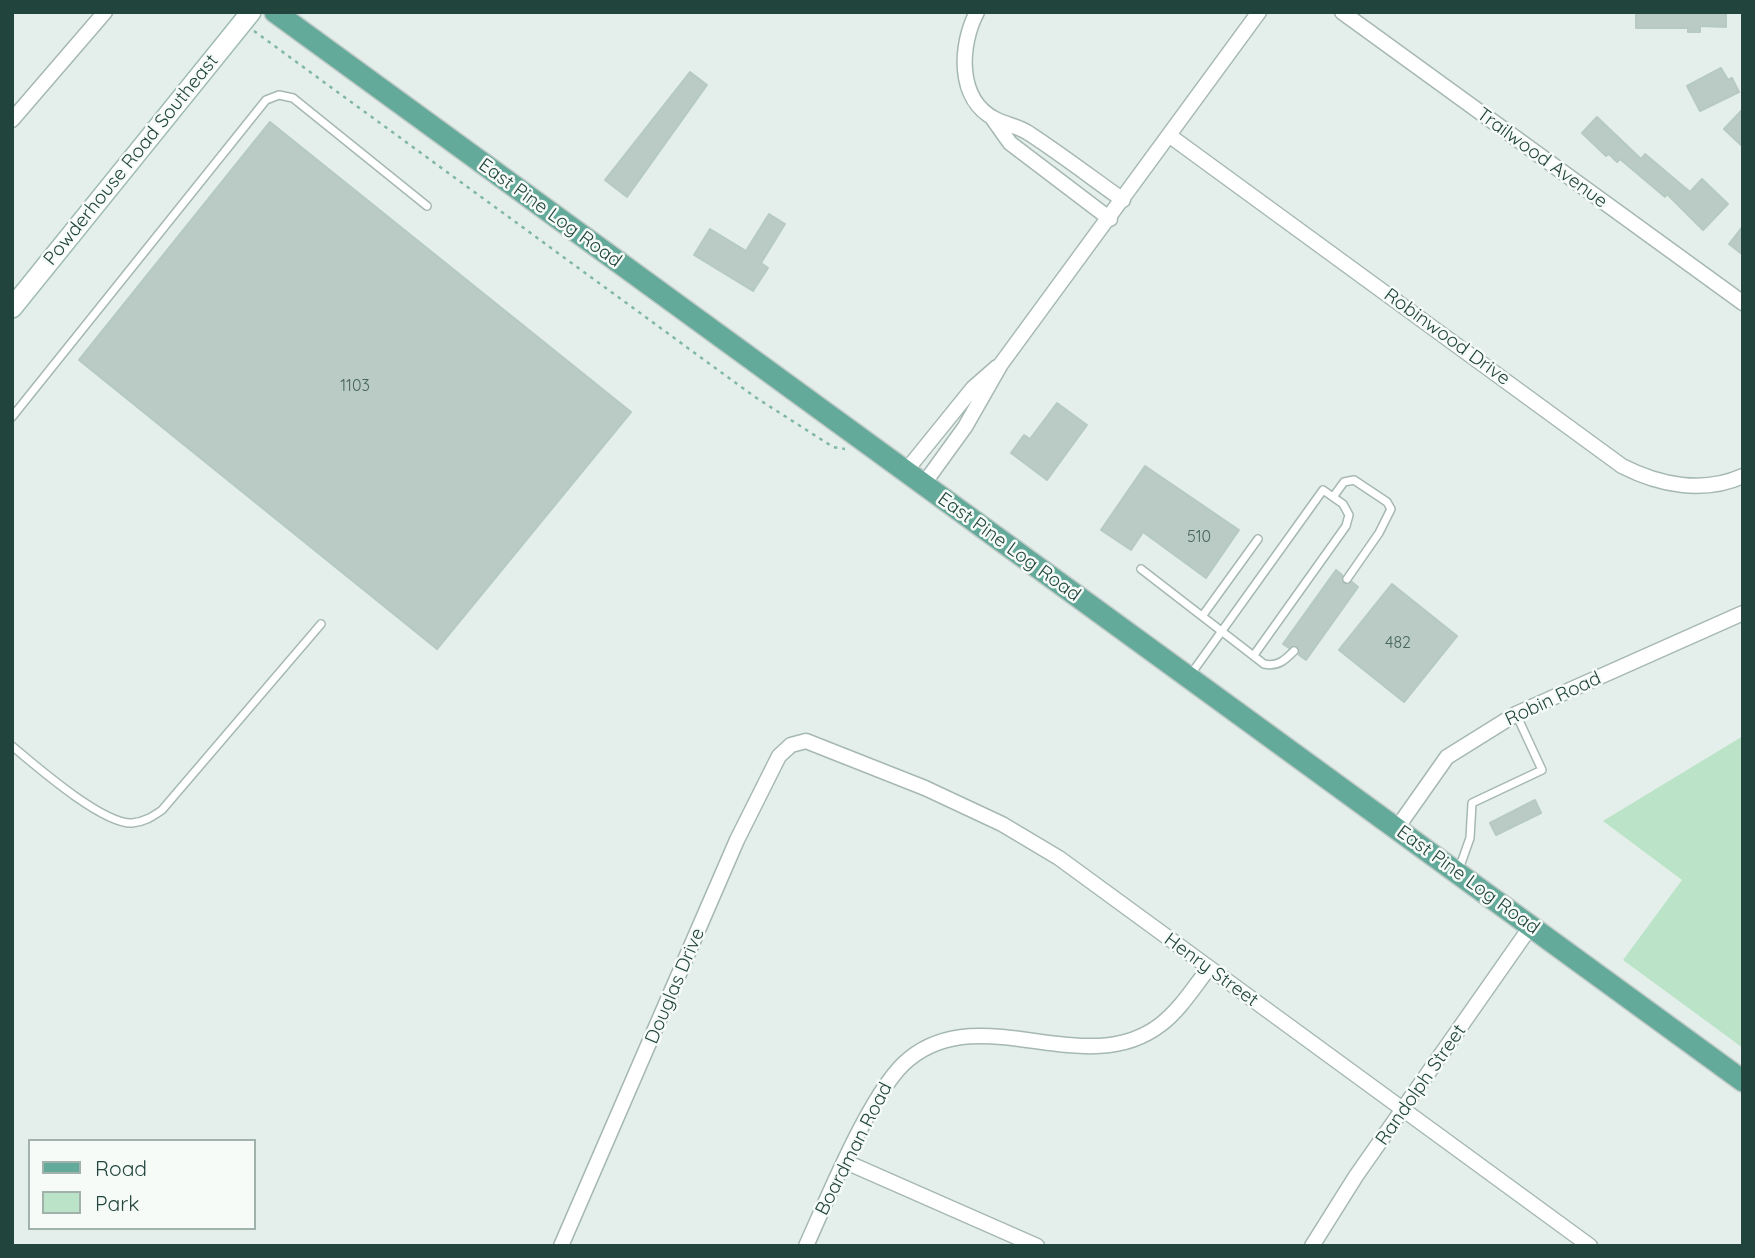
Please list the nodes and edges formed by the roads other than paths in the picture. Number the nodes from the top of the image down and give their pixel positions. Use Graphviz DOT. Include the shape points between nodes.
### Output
graph roads {
  1 [pos="105,12"];
  2 [pos="275,12"];
  3 [pos="977,12"];
  4 [pos="1259,12"];
  5 [pos="1342,12"];
  6 [pos="247,17"];
  7 [pos="993,119"];
  8 [pos="12,120"];
  9 [pos="1170,136"];
  10 [pos="1123,200"];
  11 [pos="427,206"];
  12 [pos="1110,219"];
  13 [pos="1743,303"];
  14 [pos="12,308"];
  15 [pos="1001,364"];
  16 [pos="12,416"];
  17 [pos="905,472"];
  18 [pos="1743,476"];
  19 [pos="923,485"];
  20 [pos="1333,497"];
  21 [pos="1258,540"];
  22 [pos="1141,569"];
  23 [pos="1348,579"];
  24 [pos="1743,613"];
  25 [pos="1203,615"];
  26 [pos="321,624"];
  27 [pos="1222,630"];
  28 [pos="1294,651"];
  29 [pos="1254,655"];
  30 [pos="1188,677"];
  31 [pos="1516,714"];
  32 [pos="806,741"];
  33 [pos="12,746"];
  34 [pos="1397,828"];
  35 [pos="1458,873"];
  36 [pos="1531,926"];
  37 [pos="1209,968"];
  38 [pos="1743,1082"];
  39 [pos="1403,1110"];
  40 [pos="846,1161"];
  41 [pos="561,1246"];
  42 [pos="807,1246"];
  43 [pos="1037,1246"];
  44 [pos="1312,1246"];
  45 [pos="1590,1246"];
  1 -- 8 [label="street"];
  2 -- 17 [label="main road, East Pine Log Road"];
  3 -- 7 [label="street" via="965,43 964,67 977,101"];
  4 -- 9 [label="street"];
  5 -- 13 [label="street, Trailwood Avenue"];
  6 -- 14 [label="street, Powderhouse Road Southeast"];
  7 -- 10 [label="street" via="1026,131"];
  7 -- 12 [label="street" via="1010,143"];
  9 -- 10 [label="street"];
  9 -- 18 [label="street, Robinwood Drive" via="1622,466 1650,479 1682,485 1713,484"];
  10 -- 12 [label="street"];
  11 -- 16 [label="lane" via="293,98 279,95 266,100"];
  12 -- 15 [label="street"];
  15 -- 17 [label="street" via="973,388"];
  15 -- 19 [label="street" via="965,427"];
  17 -- 19 [label="main road, East Pine Log Road"];
  19 -- 30 [label="main road, East Pine Log Road"];
  20 -- 23 [label="lane" via="1344,482 1354,480 1391,509"];
  20 -- 27 [label="lane" via="1323,490"];
  20 -- 29 [label="lane" via="1349,515 1346,526"];
  21 -- 25 [label="lane"];
  22 -- 25 [label="lane"];
  24 -- 31 [label="street, Robin Road"];
  25 -- 27 [label="lane"];
  26 -- 33 [label="lane" via="162,810 147,820 129,823 110,818"];
  27 -- 29 [label="lane"];
  27 -- 30 [label="lane"];
  28 -- 29 [label="lane" via="1272,666"];
  30 -- 34 [label="main road, East Pine Log Road"];
  31 -- 34 [label="street, Robin Road" via="1447,757"];
  31 -- 35 [label="lane" via="1542,770 1472,803 1470,838"];
  32 -- 37 [label="street, Henry Street" via="925,788 1021,835"];
  32 -- 41 [label="street, Douglas Drive" via="779,755 737,840"];
  34 -- 35 [label="main road, East Pine Log Road"];
  35 -- 36 [label="main road, East Pine Log Road"];
  36 -- 38 [label="main road, East Pine Log Road"];
  36 -- 39 [label="street, Randolph Street"];
  37 -- 39 [label="street, Henry Street"];
  37 -- 40 [label="street, Boardman Road" via="1173,1014 1147,1033 1120,1043 1058,1044 975,1035 946,1039 920,1051 888,1080"];
  39 -- 44 [label="street, Randolph Street"];
  39 -- 45 [label="street, Henry Street"];
  40 -- 42 [label="street, Boardman Road"];
  40 -- 43 [label="street"];
}
